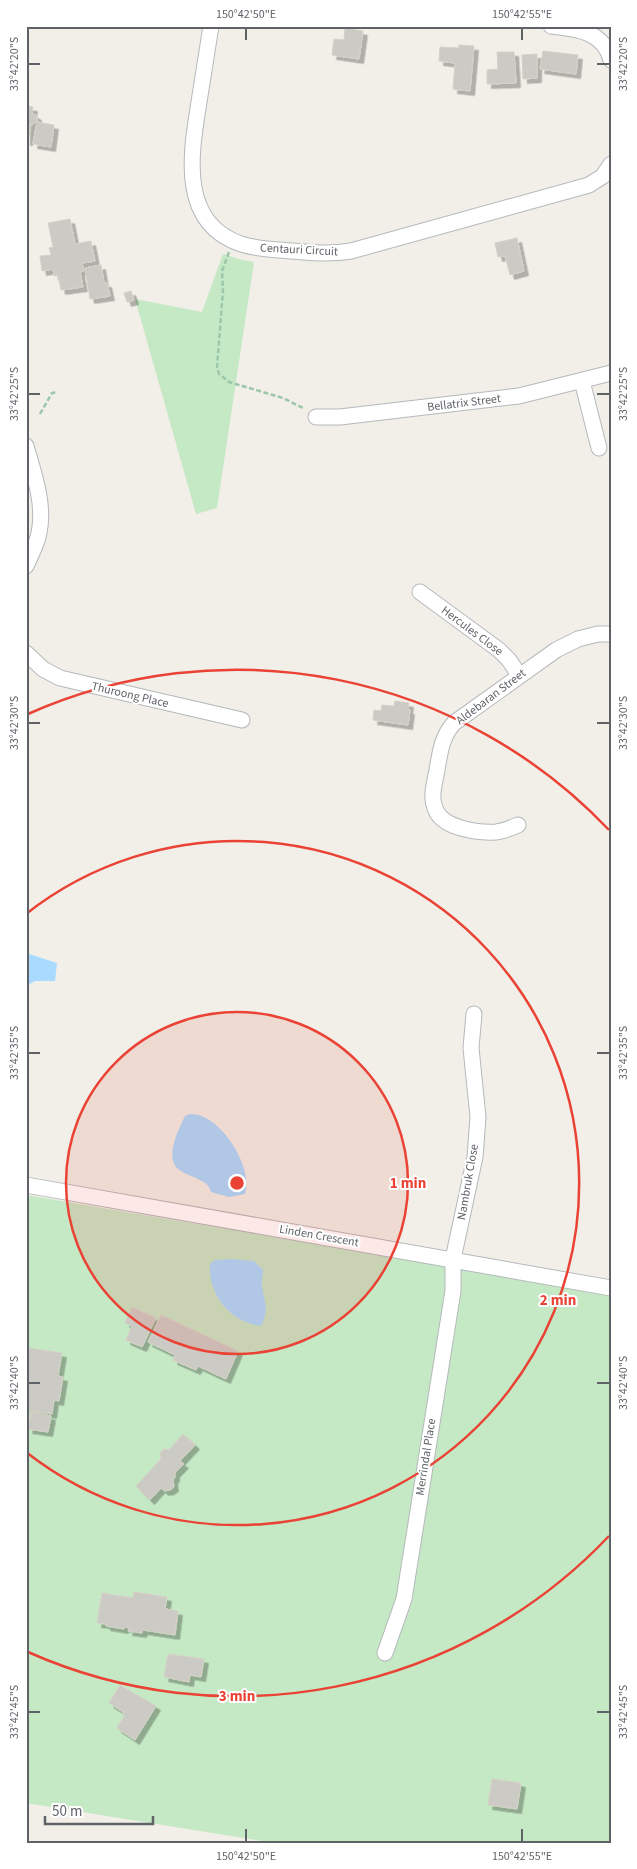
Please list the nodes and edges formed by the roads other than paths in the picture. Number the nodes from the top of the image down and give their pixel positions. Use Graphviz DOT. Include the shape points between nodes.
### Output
graph roads {
  1 [pos="211,26"];
  2 [pos="551,26"];
  3 [pos="611,60"];
  4 [pos="611,164"];
  5 [pos="611,373"];
  6 [pos="582,381"];
  7 [pos="316,417"];
  8 [pos="26,446"];
  9 [pos="599,448"];
  10 [pos="26,566"];
  11 [pos="420,592"];
  12 [pos="611,634"];
  13 [pos="26,653"];
  14 [pos="519,675"];
  15 [pos="242,720"];
  16 [pos="518,825"];
  17 [pos="474,1014"];
  18 [pos="26,1185"];
  19 [pos="453,1259"];
  20 [pos="611,1288"];
  21 [pos="385,1653"];
  1 -- 4 [label="street, Centauri Circuit" via="192,149 193,183 206,219 216,230 254,248 315,253 351,251 589,185 603,176"];
  2 -- 3 [label="street" via="591,34 603,44"];
  5 -- 6 [label="street, Bellatrix Street"];
  6 -- 7 [label="street, Bellatrix Street" via="495,400"];
  6 -- 9 [label="street"];
  8 -- 10 [label="street" via="40,508 39,533"];
  11 -- 14 [label="street, Hercules Close" via="499,650"];
  12 -- 14 [label="street, Aldebaran Street" via="578,639"];
  13 -- 15 [label="street, Thuroong Place" via="43,669 60,678"];
  14 -- 16 [label="street, Aldebaran Street" via="450,727 442,745 433,798 437,813 453,826 496,832"];
  17 -- 19 [label="street, Nambruk Close" via="472,1048 478,1117 475,1157"];
  18 -- 19 [label="street, Linden Crescent"];
  19 -- 20 [label="street, Linden Crescent"];
  19 -- 21 [label="street, Merrindal Place" via="453,1291 404,1599"];
}
